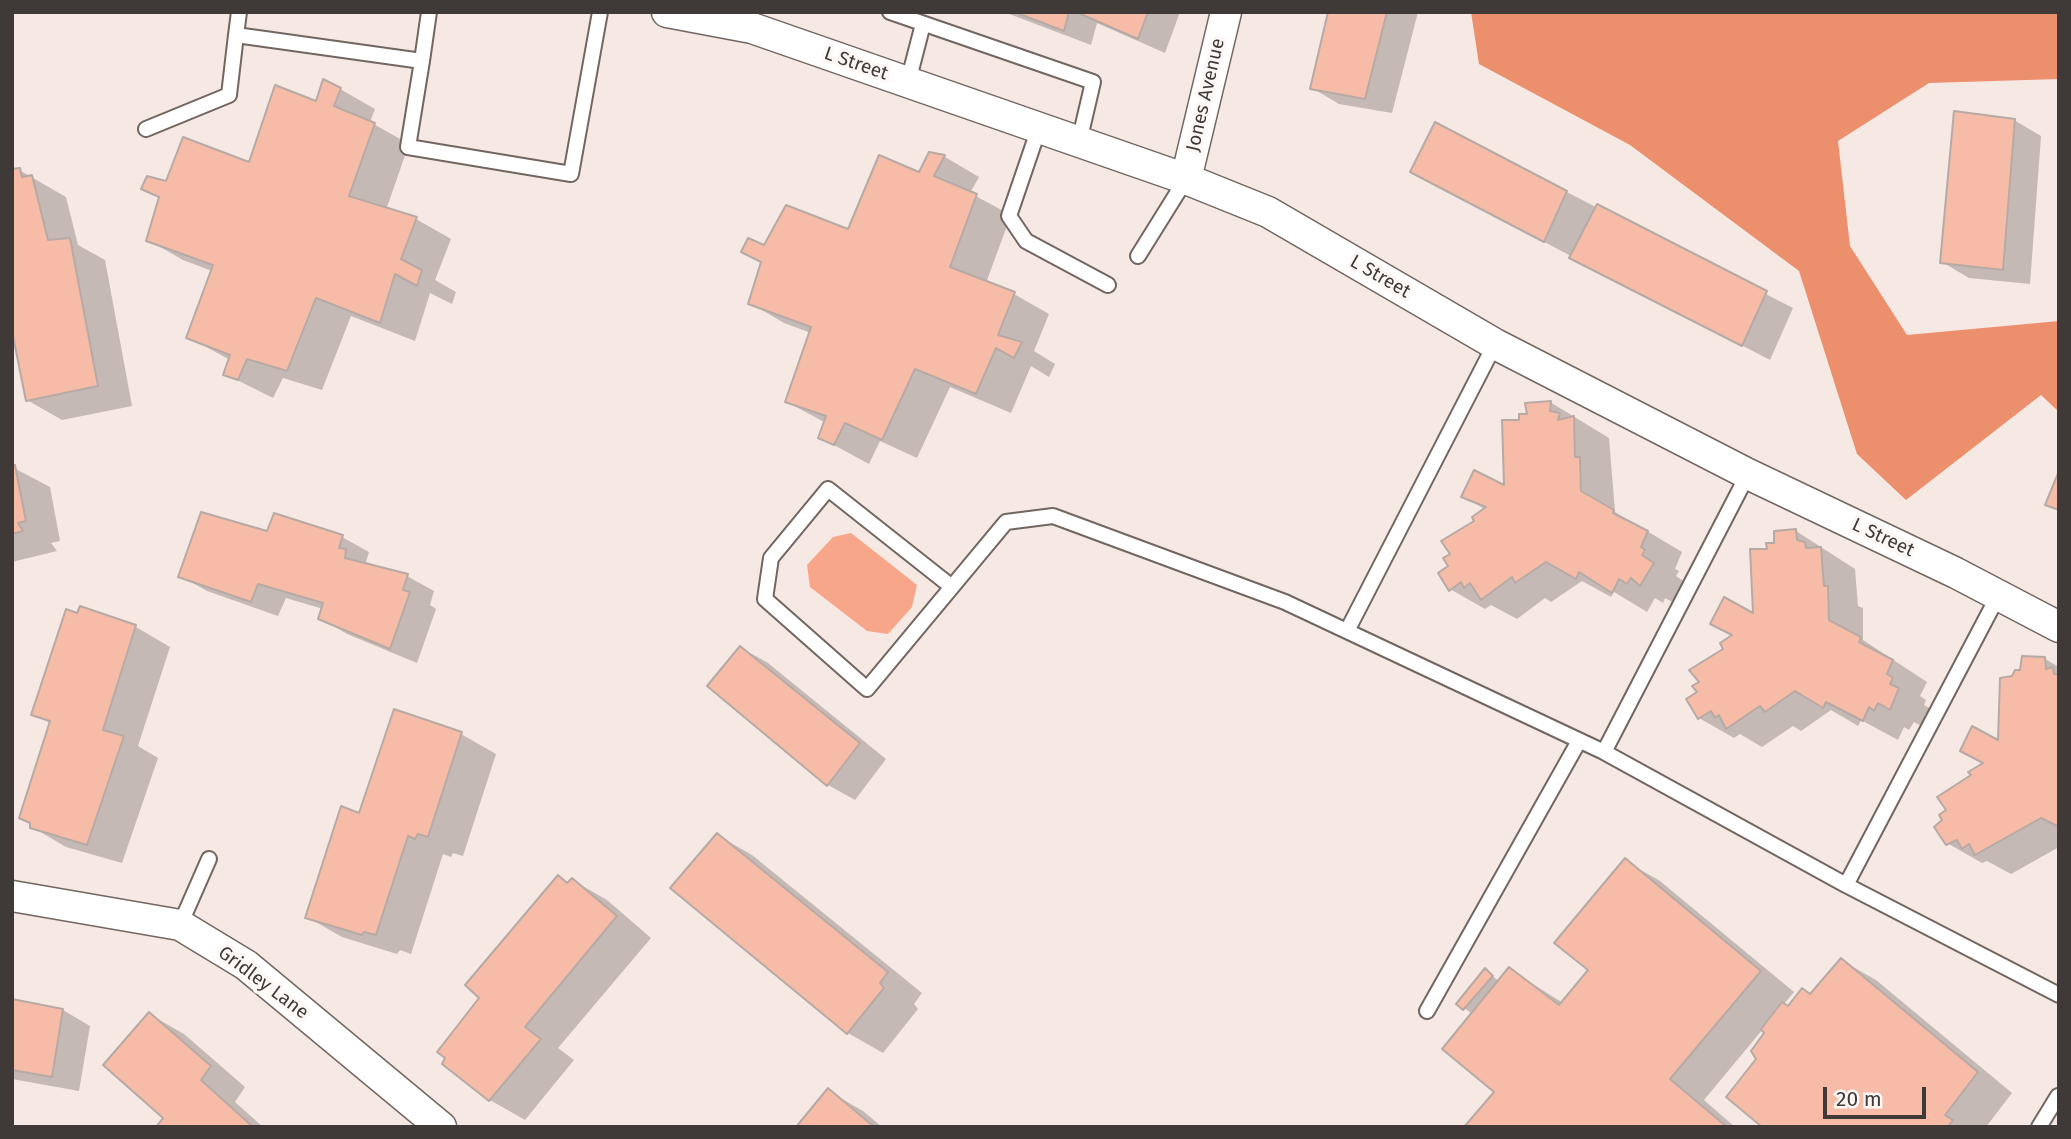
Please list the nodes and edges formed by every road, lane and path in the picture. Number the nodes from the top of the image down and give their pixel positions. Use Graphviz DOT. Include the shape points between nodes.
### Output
graph roads {
  1 [pos="239,12"];
  2 [pos="429,12"];
  3 [pos="600,12"];
  4 [pos="667,12"];
  5 [pos="890,12"];
  6 [pos="1226,12"];
  7 [pos="923,24"];
  8 [pos="236,35"];
  9 [pos="422,61"];
  10 [pos="908,82"];
  11 [pos="1040,128"];
  12 [pos="146,129"];
  13 [pos="1079,142"];
  14 [pos="1186,179"];
  15 [pos="1138,256"];
  16 [pos="1108,285"];
  17 [pos="1494,344"];
  18 [pos="1748,474"];
  19 [pos="952,587"];
  20 [pos="1999,594"];
  21 [pos="2059,627"];
  22 [pos="1347,631"];
  23 [pos="1579,741"];
  24 [pos="1604,752"];
  25 [pos="209,859"];
  26 [pos="1846,885"];
  27 [pos="12,896"];
  28 [pos="180,925"];
  29 [pos="2059,995"];
  30 [pos="1427,1011"];
  31 [pos="2058,1096"];
  32 [pos="441,1127"];
  33 [pos="2039,1127"];
  1 -- 8 [label="lane"];
  2 -- 9 [label="lane"];
  3 -- 9 [label="lane" via="571,174 408,147"];
  4 -- 10 [label="street, L Street" via="752,28"];
  5 -- 7 [label="lane"];
  6 -- 14 [label="street, Jones Avenue"];
  7 -- 10 [label="lane"];
  7 -- 13 [label="lane" via="1093,82"];
  8 -- 9 [label="lane"];
  8 -- 12 [label="lane" via="229,95"];
  10 -- 11 [label="street, L Street"];
  11 -- 13 [label="street, L Street"];
  11 -- 16 [label="lane" via="1009,216 1026,241"];
  13 -- 14 [label="street, L Street"];
  14 -- 15 [label="lane"];
  14 -- 17 [label="street, L Street" via="1268,212"];
  17 -- 18 [label="street, L Street"];
  17 -- 22 [label="lane"];
  18 -- 20 [label="street, L Street"];
  18 -- 24 [label="lane"];
  19 -- 19 [label="lane" via="867,689 765,599 771,558 828,489"];
  19 -- 22 [label="lane" via="1006,522 1053,516 1284,602"];
  20 -- 21 [label="street, L Street"];
  20 -- 26 [label="lane"];
  22 -- 23 [label="lane"];
  23 -- 24 [label="lane"];
  23 -- 30 [label="lane"];
  24 -- 26 [label="lane"];
  25 -- 28 [label="lane"];
  26 -- 29 [label="lane"];
  27 -- 28 [label="street, Gridley Lane"];
  28 -- 32 [label="street, Gridley Lane" via="246,965"];
  31 -- 33 [label="lane"];
}
